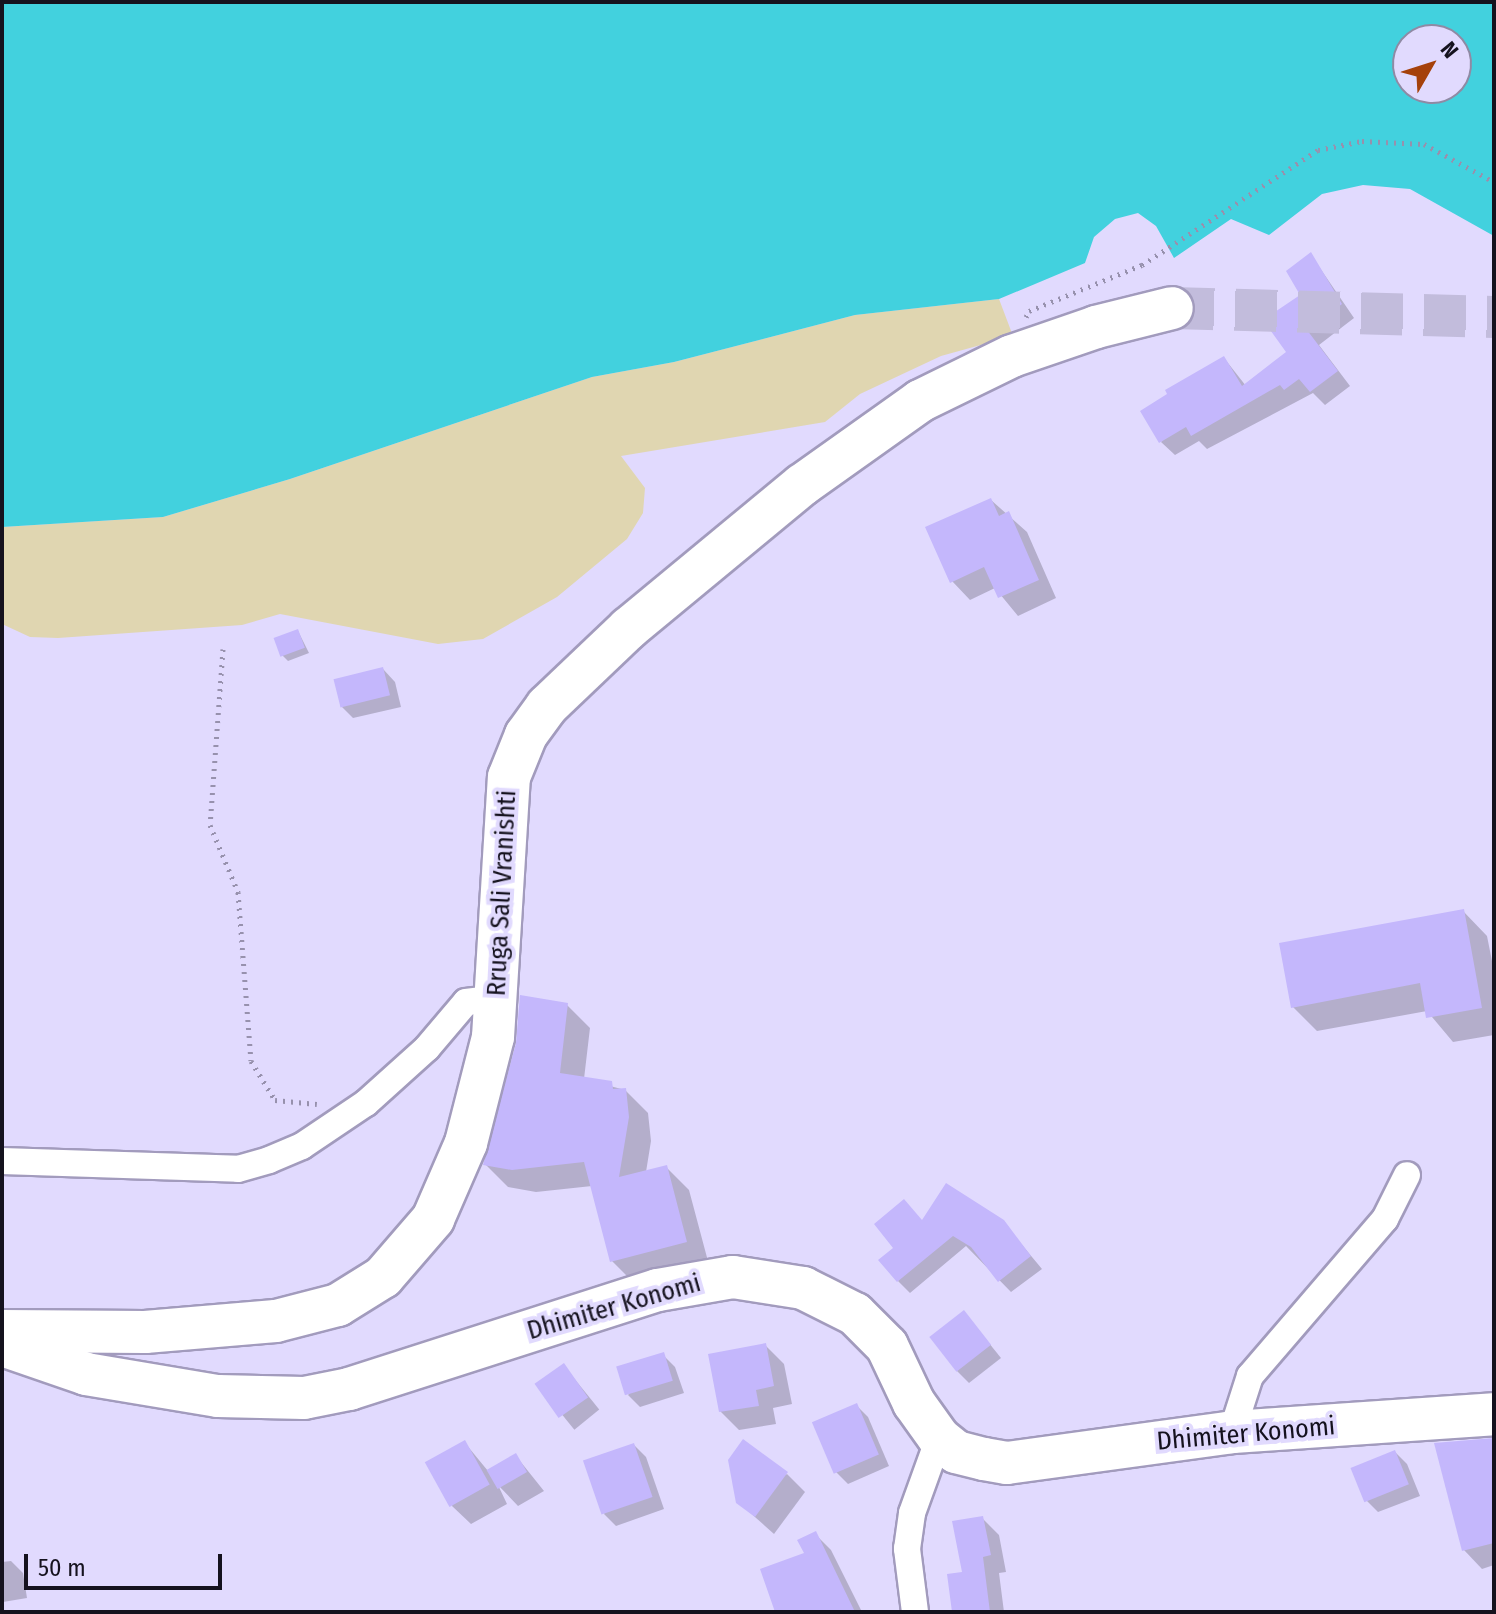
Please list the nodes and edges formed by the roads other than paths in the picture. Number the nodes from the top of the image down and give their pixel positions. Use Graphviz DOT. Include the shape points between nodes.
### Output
graph roads {
  1 [pos="1172,308"];
  2 [pos="497,998"];
  3 [pos="2,1161"];
  4 [pos="1407,1175"];
  5 [pos="2,1331"];
  6 [pos="2,1345"];
  7 [pos="1494,1414"];
  8 [pos="1232,1432"];
  9 [pos="939,1438"];
  10 [pos="915,1612"];
  1 -- 2 [label="main road, Rruga Sali Vranishti" via="1012,356 920,401 802,485 629,628 547,706 526,735 509,777"];
  2 -- 3 [label="street" via="466,1002 427,1048 366,1103 302,1146 238,1169"];
  2 -- 5 [label="main road, Rruga Sali Vranishti" via="493,1037 466,1143 433,1219 383,1277 338,1305 276,1321 145,1332"];
  4 -- 8 [label="street" via="1385,1219 1250,1376"];
  6 -- 9 [label="main road, Dhimiter Konomi" via="86,1374 218,1396 304,1398 349,1389 658,1290 733,1277 770,1280 832,1298 873,1329"];
  7 -- 8 [label="main road, Dhimiter Konomi"];
  8 -- 9 [label="main road, Dhimiter Konomi" via="1007,1463 956,1452"];
  9 -- 10 [label="street" via="912,1513 907,1549"];
}
